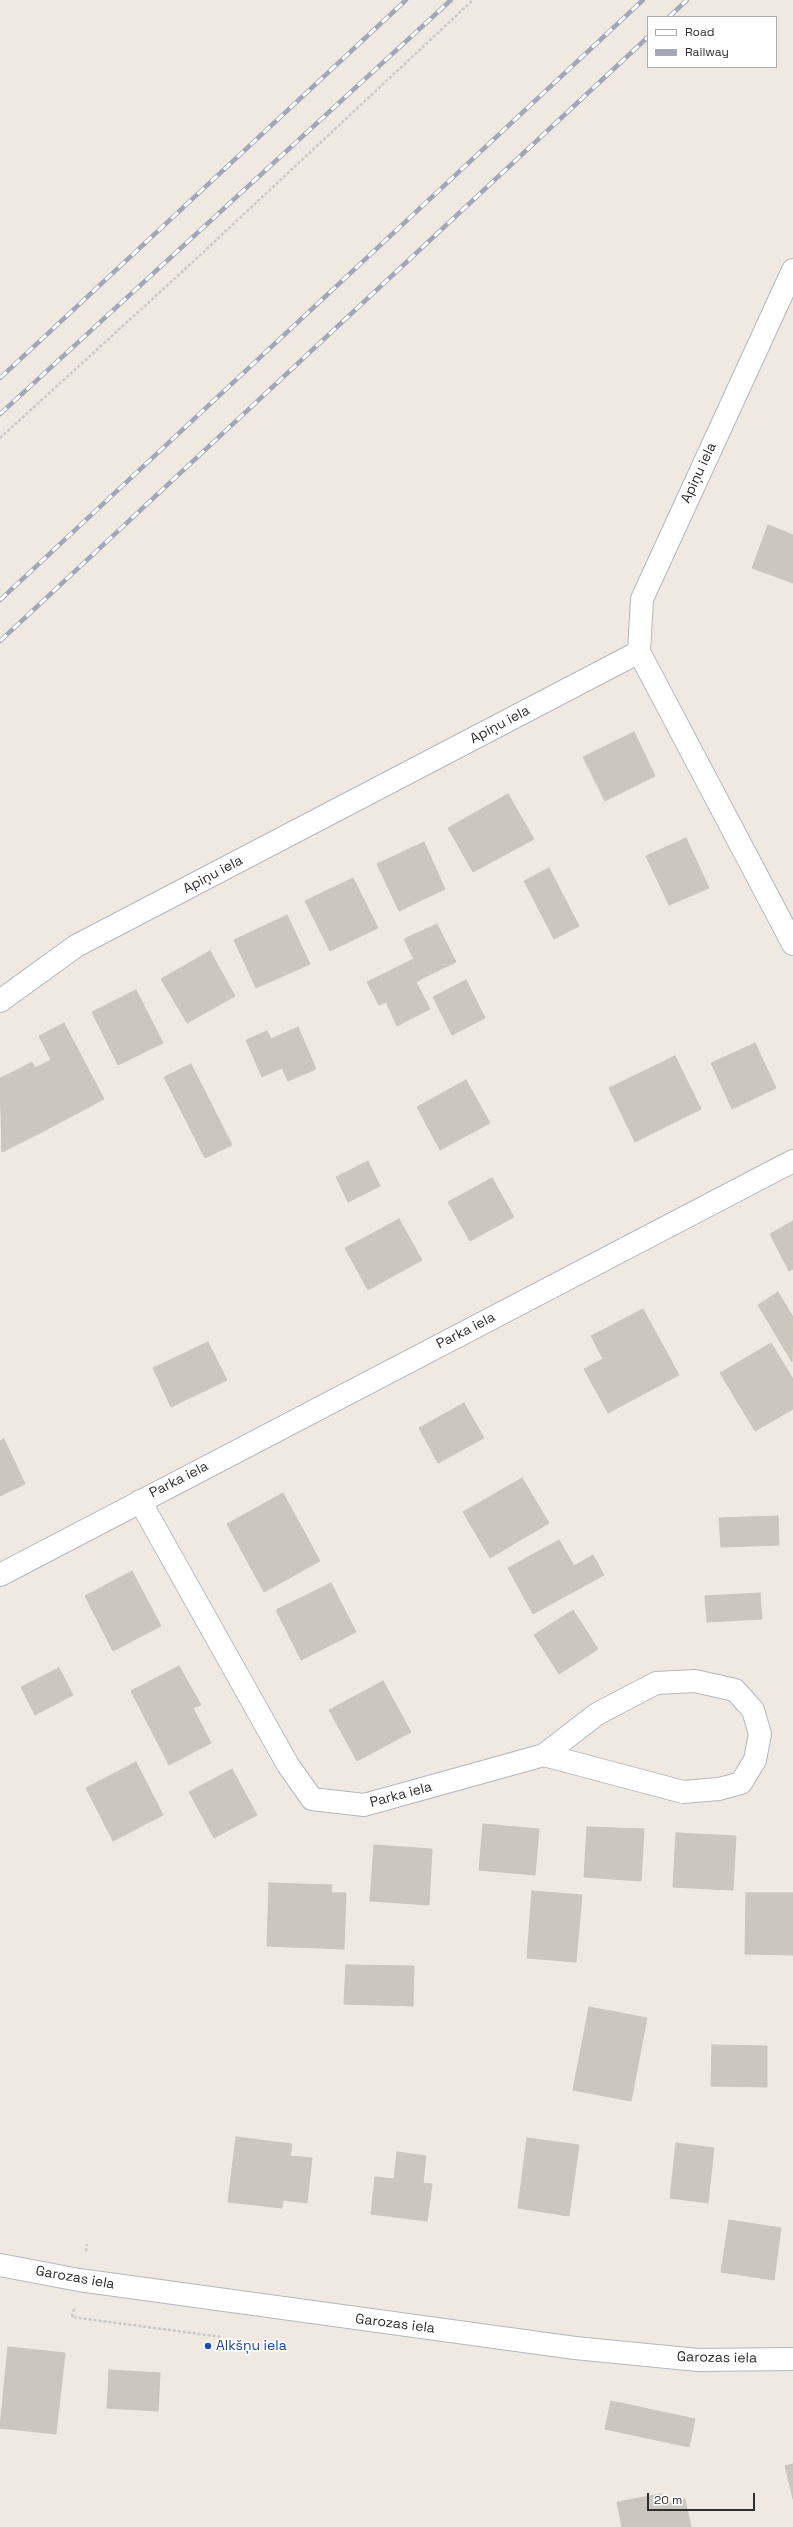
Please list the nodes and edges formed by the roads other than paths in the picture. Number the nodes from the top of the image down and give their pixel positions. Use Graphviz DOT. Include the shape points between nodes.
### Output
graph roads {
  1 [pos="793,270"];
  2 [pos="639,652"];
  3 [pos="793,944"];
  4 [pos="0,1001"];
  5 [pos="793,1162"];
  6 [pos="140,1501"];
  7 [pos="0,1575"];
  8 [pos="544,1755"];
  9 [pos="0,2265"];
  10 [pos="793,2359"];
  1 -- 2 [label="street, Apiņu iela" via="642,599"];
  2 -- 3 [label="street"];
  2 -- 4 [label="street, Apiņu iela" via="76,946"];
  5 -- 6 [label="street, Parka iela"];
  6 -- 7 [label="street, Parka iela"];
  6 -- 8 [label="street, Parka iela" via="288,1765 312,1799 364,1805"];
  8 -- 8 [label="street, Parka iela" via="597,1714 656,1683 695,1681 735,1690 753,1710 760,1734 756,1760 741,1783 719,1790 683,1792"];
  9 -- 10 [label="street, Garozas iela" via="103,2284 575,2348 698,2360"];
}
